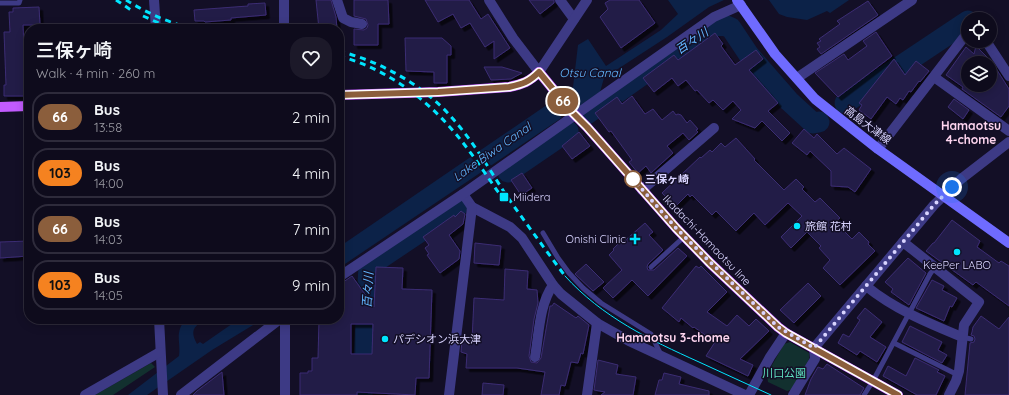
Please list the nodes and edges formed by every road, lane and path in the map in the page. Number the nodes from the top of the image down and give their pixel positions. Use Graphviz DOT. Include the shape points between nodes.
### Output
graph roads {
  1 [pos="20,0"];
  2 [pos="154,0"];
  3 [pos="284,0"];
  4 [pos="337,0"];
  5 [pos="489,0"];
  6 [pos="560,0"];
  7 [pos="588,0"];
  8 [pos="912,0"];
  9 [pos="0,3"];
  10 [pos="739,3"];
  11 [pos="574,19"];
  12 [pos="156,24"];
  13 [pos="284,24"];
  14 [pos="362,24"];
  15 [pos="961,41"];
  16 [pos="991,48"];
  17 [pos="539,72"];
  18 [pos="934,76"];
  19 [pos="1009,76"];
  20 [pos="797,78"];
  21 [pos="344,95"];
  22 [pos="24,106"];
  23 [pos="0,107"];
  24 [pos="573,113"];
  25 [pos="714,128"];
  26 [pos="1009,131"];
  27 [pos="1009,142"];
  28 [pos="878,149"];
  29 [pos="642,190"];
  30 [pos="463,194"];
  31 [pos="943,196"];
  32 [pos="472,207"];
  33 [pos="543,233"];
  34 [pos="684,236"];
  35 [pos="903,242"];
  36 [pos="1009,243"];
  37 [pos="651,267"];
  38 [pos="935,267"];
  39 [pos="344,274"];
  40 [pos="553,285"];
  41 [pos="866,286"];
  42 [pos="909,314"];
  43 [pos="598,323"];
  44 [pos="159,324"];
  45 [pos="273,324"];
  46 [pos="285,324"];
  47 [pos="786,333"];
  48 [pos="966,338"];
  49 [pos="894,343"];
  50 [pos="814,348"];
  51 [pos="160,354"];
  52 [pos="662,356"];
  53 [pos="535,357"];
  54 [pos="958,375"];
  55 [pos="873,381"];
  56 [pos="85,395"];
  57 [pos="163,395"];
  58 [pos="181,395"];
  59 [pos="285,395"];
  60 [pos="449,395"];
  61 [pos="587,395"];
  62 [pos="745,395"];
  63 [pos="749,395"];
  64 [pos="793,395"];
  65 [pos="864,395"];
  66 [pos="898,395"];
  67 [pos="948,395"];
  1 -- 9 [label="lane" via="19,4"];
  2 -- 12 [label="street"];
  3 -- 13 [label="street"];
  4 -- 14 [label="street" via="343,18"];
  5 -- 17 [label="street"];
  6 -- 11 [label="street"];
  7 -- 11 [label="street"];
  8 -- 20 [label="street"];
  10 -- 20 [label="main road, 高島大津線" via="775,54"];
  10 -- 24 [label="street" via="714,17"];
  11 -- 17 [label="street"];
  15 -- 18 [label="street"];
  16 -- 19 [label="street"];
  17 -- 21 [label="main road" via="530,81 509,87"];
  17 -- 24 [label="main road, Ikadachi-Hamaotsu line"];
  18 -- 26 [label="street"];
  18 -- 28 [label="street"];
  20 -- 28 [label="main road, 高島大津線" via="815,99"];
  22 -- 23 [label="main road"];
  24 -- 29 [label="main road, Ikadachi-Hamaotsu line"];
  24 -- 30 [label="street"];
  25 -- 29 [label="street"];
  27 -- 31 [label="street"];
  28 -- 31 [label="main road, 高島大津線"];
  29 -- 34 [label="main road, Ikadachi-Hamaotsu line"];
  30 -- 32 [label="street"];
  30 -- 39 [label="street"];
  31 -- 35 [label="street"];
  31 -- 36 [label="main road, 高島大津線"];
  32 -- 40 [label="street" via="517,232"];
  32 -- 60 [label="street"];
  33 -- 52 [label="lane" via="574,278 601,303 651,334"];
  34 -- 37 [label="lane"];
  34 -- 47 [label="main road, Ikadachi-Hamaotsu line"];
  35 -- 38 [label="street"];
  35 -- 41 [label="street"];
  38 -- 42 [label="lane"];
  38 -- 48 [label="street" via="978,302 964,325"];
  40 -- 43 [label="street"];
  40 -- 53 [label="street" via="544,302"];
  41 -- 42 [label="street"];
  41 -- 50 [label="street"];
  42 -- 48 [label="street"];
  42 -- 49 [label="lane"];
  43 -- 52 [label="street"];
  43 -- 61 [label="street"];
  44 -- 51 [label="street"];
  45 -- 58 [label="street"];
  46 -- 59 [label="street"];
  47 -- 50 [label="main road, Ikadachi-Hamaotsu line"];
  47 -- 63 [label="street"];
  48 -- 54 [label="street"];
  49 -- 54 [label="lane"];
  49 -- 55 [label="lane"];
  50 -- 55 [label="main road, Ikadachi-Hamaotsu line"];
  50 -- 64 [label="street" via="815,359"];
  51 -- 56 [label="street"];
  51 -- 57 [label="street"];
  52 -- 62 [label="street"];
  54 -- 67 [label="street"];
  55 -- 65 [label="lane"];
  55 -- 66 [label="main road, Ikadachi-Hamaotsu line"];
}
